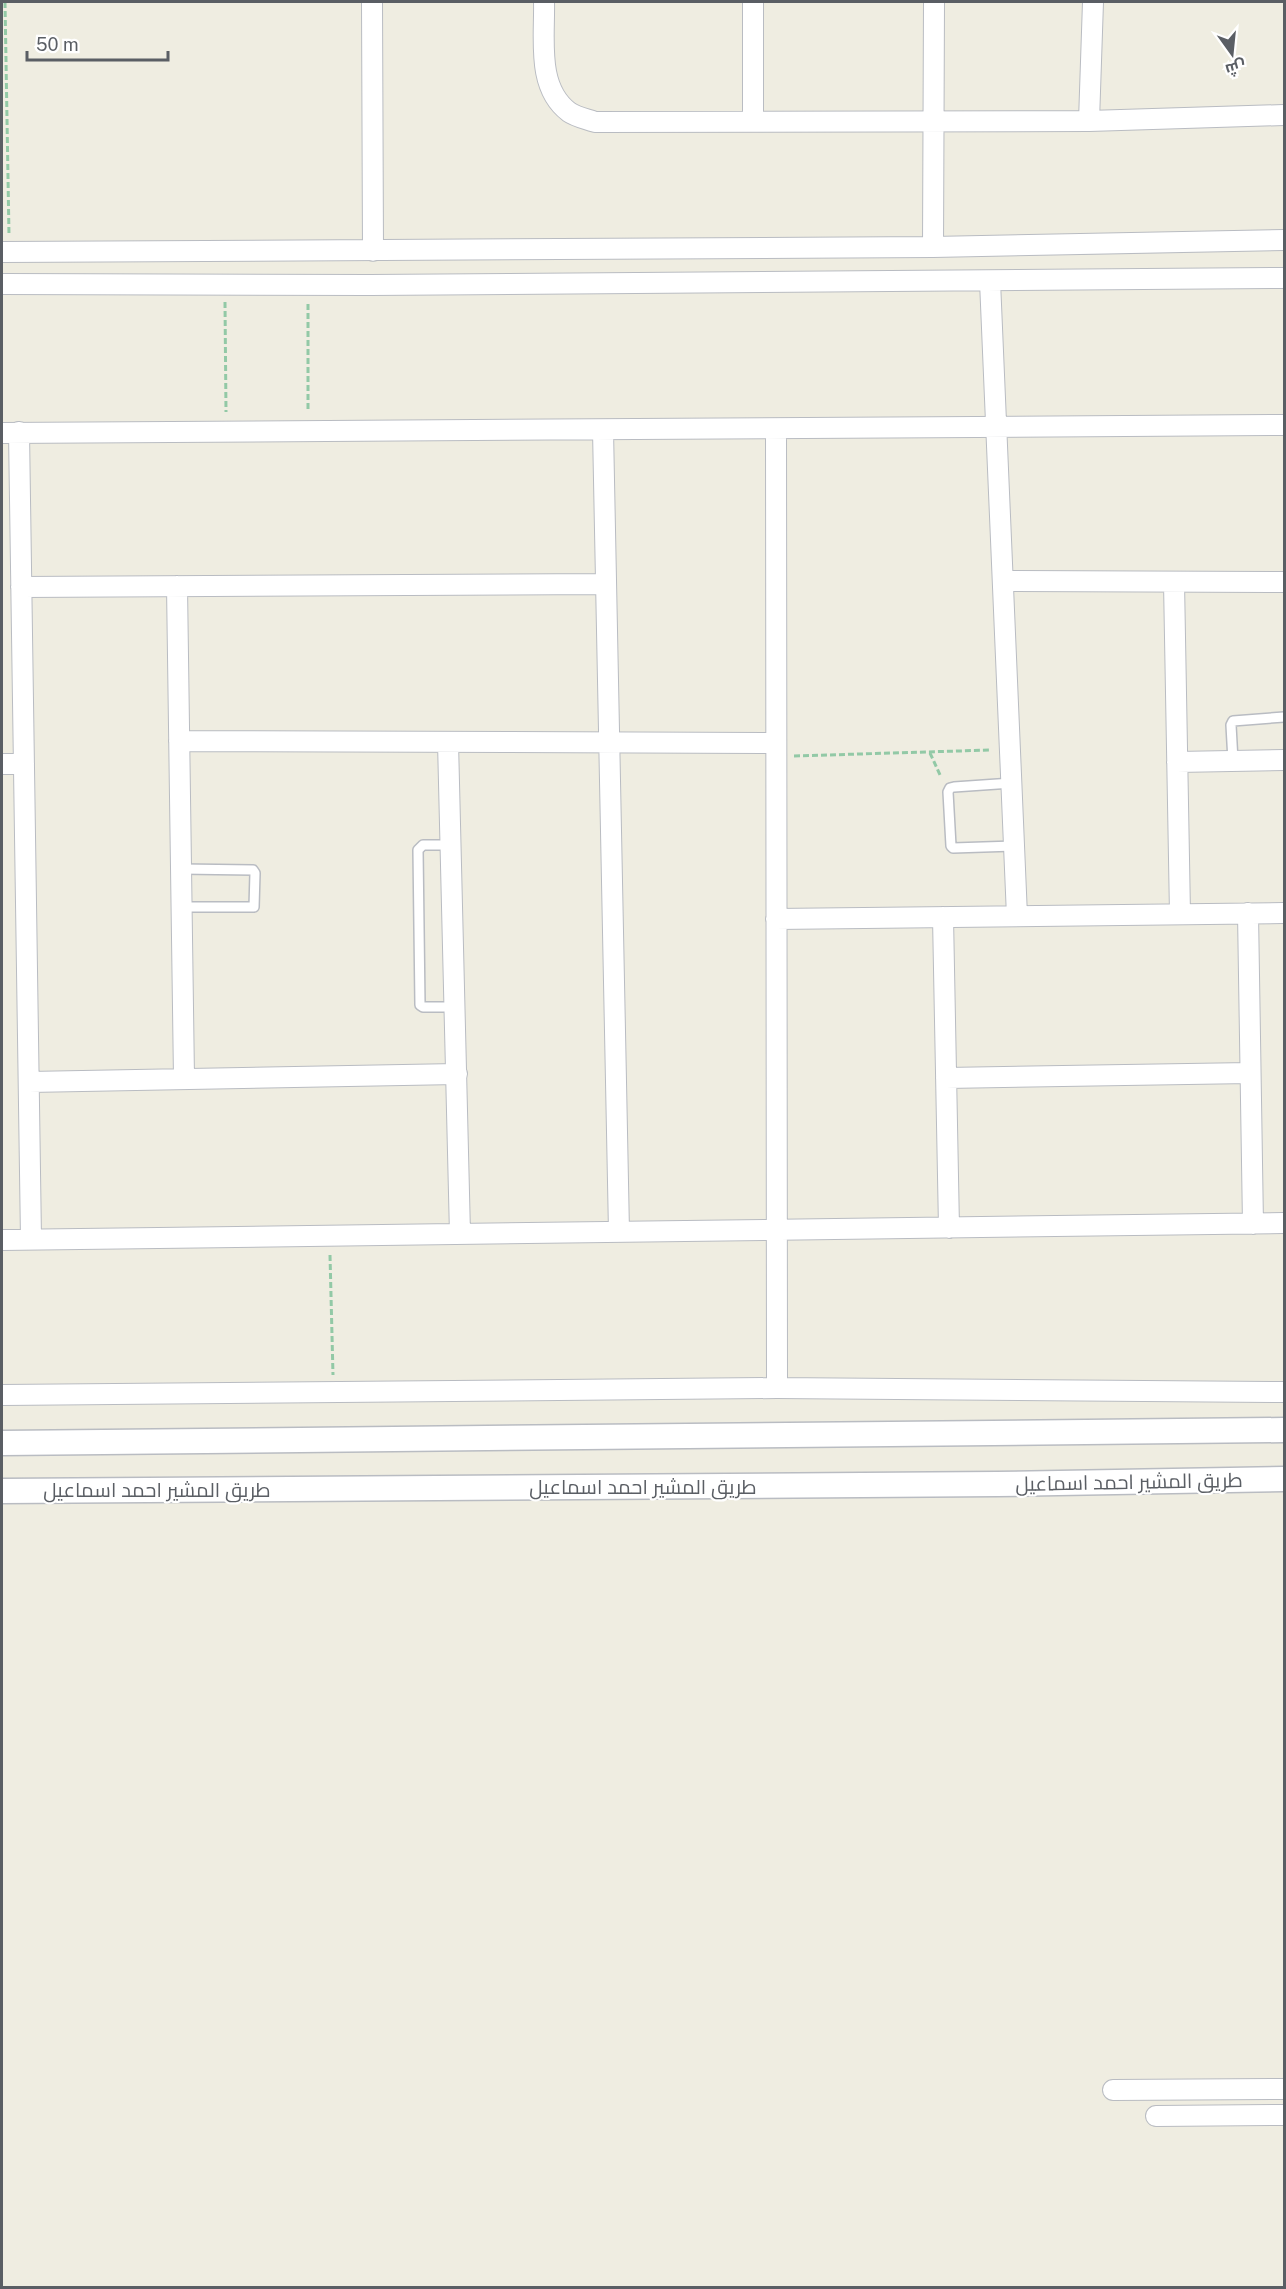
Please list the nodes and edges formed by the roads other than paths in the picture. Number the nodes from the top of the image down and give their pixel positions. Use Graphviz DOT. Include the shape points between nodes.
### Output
graph roads {
  1 [pos="372,2"];
  2 [pos="544,2"];
  3 [pos="753,2"];
  4 [pos="934,2"];
  5 [pos="1093,2"];
  6 [pos="1284,115"];
  7 [pos="935,121"];
  8 [pos="1089,121"];
  9 [pos="753,122"];
  10 [pos="1284,240"];
  11 [pos="933,247"];
  12 [pos="373,251"];
  13 [pos="5,252"];
  14 [pos="1284,278"];
  15 [pos="990,281"];
  16 [pos="2,284"];
  17 [pos="1284,425"];
  18 [pos="998,427"];
  19 [pos="776,429"];
  20 [pos="603,430"];
  21 [pos="10,432"];
  22 [pos="1004,581"];
  23 [pos="1174,582"];
  24 [pos="1284,582"];
  25 [pos="606,584"];
  26 [pos="177,586"];
  27 [pos="21,587"];
  28 [pos="1284,717"];
  29 [pos="179,741"];
  30 [pos="448,742"];
  31 [pos="609,743"];
  32 [pos="776,750"];
  33 [pos="1284,760"];
  34 [pos="1233,761"];
  35 [pos="1177,762"];
  36 [pos="2,764"];
  37 [pos="24,764"];
  38 [pos="1012,783"];
  39 [pos="451,845"];
  40 [pos="1014,846"];
  41 [pos="181,869"];
  42 [pos="182,907"];
  43 [pos="1248,913"];
  44 [pos="1284,913"];
  45 [pos="1180,914"];
  46 [pos="1017,916"];
  47 [pos="943,917"];
  48 [pos="776,919"];
  49 [pos="455,1007"];
  50 [pos="1251,1073"];
  51 [pos="457,1074"];
  52 [pos="184,1078"];
  53 [pos="946,1078"];
  54 [pos="29,1082"];
  55 [pos="1284,1223"];
  56 [pos="1253,1224"];
  57 [pos="949,1228"];
  58 [pos="777,1230"];
  59 [pos="619,1232"];
  60 [pos="460,1234"];
  61 [pos="31,1239"];
  62 [pos="2,1240"];
  63 [pos="777,1388"];
  64 [pos="1284,1392"];
  65 [pos="2,1395"];
  66 [pos="1284,1430"];
  67 [pos="2,1443"];
  68 [pos="1284,1479"];
  69 [pos="2,1491"];
  70 [pos="1284,2089"];
  71 [pos="1113,2090"];
  72 [pos="1284,2115"];
  73 [pos="1156,2116"];
  1 -- 12 [label="street"];
  2 -- 9 [label="street" via="545,66 551,93 570,113 595,122"];
  3 -- 9 [label="street"];
  4 -- 7 [label="street"];
  5 -- 8 [label="street"];
  6 -- 8 [label="street"];
  7 -- 8 [label="street"];
  7 -- 9 [label="street"];
  7 -- 11 [label="street"];
  10 -- 11 [label="street"];
  11 -- 12 [label="street"];
  12 -- 13 [label="street"];
  14 -- 15 [label="street"];
  15 -- 16 [label="street"];
  15 -- 18 [label="street"];
  17 -- 18 [label="street"];
  18 -- 19 [label="street"];
  18 -- 22 [label="street"];
  19 -- 20 [label="street"];
  19 -- 32 [label="street"];
  20 -- 21 [label="street"];
  20 -- 25 [label="street"];
  21 -- 27 [label="street"];
  22 -- 23 [label="street"];
  22 -- 38 [label="street"];
  23 -- 24 [label="street"];
  23 -- 35 [label="street"];
  25 -- 26 [label="street"];
  25 -- 31 [label="street"];
  26 -- 27 [label="street"];
  26 -- 29 [label="street"];
  27 -- 37 [label="street"];
  28 -- 34 [label="lane" via="1233,721"];
  29 -- 30 [label="street"];
  29 -- 41 [label="street"];
  30 -- 31 [label="street"];
  30 -- 39 [label="street"];
  31 -- 32 [label="street"];
  31 -- 59 [label="street"];
  32 -- 48 [label="street"];
  33 -- 34 [label="street"];
  34 -- 35 [label="street"];
  35 -- 45 [label="street"];
  36 -- 37 [label="street"];
  37 -- 54 [label="street"];
  38 -- 40 [label="street"];
  38 -- 40 [label="lane" via="950,788 948,792 953,849"];
  39 -- 49 [label="street"];
  39 -- 49 [label="lane" via="423,845 418,850 420,1005"];
  40 -- 46 [label="street"];
  41 -- 42 [label="street"];
  41 -- 42 [label="lane" via="255,873 254,907"];
  42 -- 52 [label="street"];
  43 -- 44 [label="street"];
  43 -- 45 [label="street"];
  43 -- 50 [label="street"];
  45 -- 46 [label="street"];
  46 -- 47 [label="street"];
  47 -- 48 [label="street"];
  47 -- 53 [label="street"];
  48 -- 58 [label="street"];
  49 -- 51 [label="street"];
  50 -- 53 [label="street"];
  50 -- 56 [label="street"];
  51 -- 52 [label="street"];
  51 -- 60 [label="street"];
  52 -- 54 [label="street"];
  53 -- 57 [label="street"];
  54 -- 61 [label="street"];
  55 -- 56 [label="street"];
  56 -- 57 [label="street"];
  57 -- 58 [label="street"];
  58 -- 59 [label="street"];
  58 -- 63 [label="street"];
  59 -- 60 [label="street"];
  60 -- 61 [label="street"];
  61 -- 62 [label="street"];
  63 -- 64 [label="street"];
  63 -- 65 [label="street"];
  66 -- 67 [label="street"];
  68 -- 69 [label="street, طريق المشير احمد اسماعيل"];
  70 -- 71 [label="street"];
  72 -- 73 [label="street"];
}
